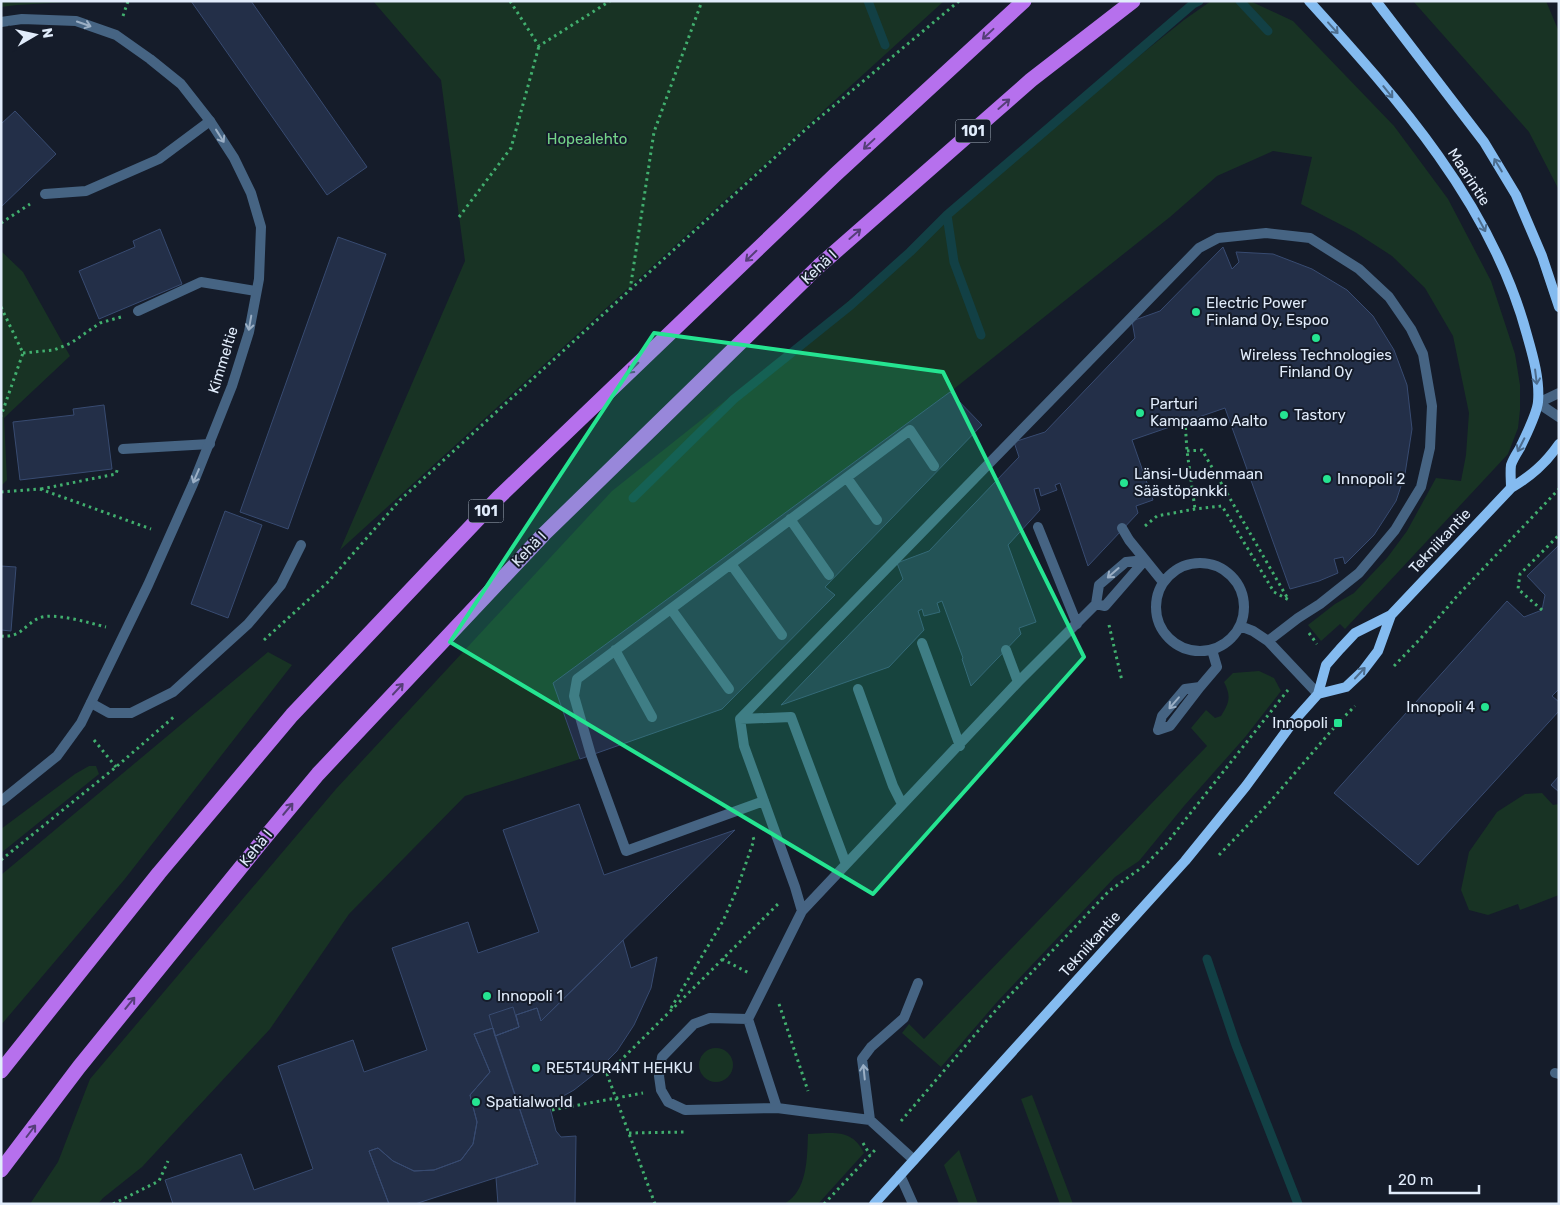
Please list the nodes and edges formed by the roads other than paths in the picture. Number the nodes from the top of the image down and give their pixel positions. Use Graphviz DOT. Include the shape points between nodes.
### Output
graph roads {
  1 [pos="1024,1"];
  2 [pos="1133,1"];
  3 [pos="1309,1"];
  4 [pos="1376,1"];
  5 [pos="1,22"];
  6 [pos="210,121"];
  7 [pos="45,194"];
  8 [pos="256,291"];
  9 [pos="1559,307"];
  10 [pos="138,311"];
  11 [pos="1559,393"];
  12 [pos="1538,403"];
  13 [pos="1559,416"];
  14 [pos="210,444"];
  15 [pos="1559,444"];
  16 [pos="123,449"];
  17 [pos="934,466"];
  18 [pos="846,478"];
  19 [pos="1511,488"];
  20 [pos="790,519"];
  21 [pos="877,520"];
  22 [pos="1038,527"];
  23 [pos="1122,528"];
  24 [pos="301,545"];
  25 [pos="1145,560"];
  26 [pos="731,564"];
  27 [pos="829,575"];
  28 [pos="1163,582"];
  29 [pos="1096,604"];
  30 [pos="671,609"];
  31 [pos="1391,615"];
  32 [pos="1077,624"];
  33 [pos="1240,626"];
  34 [pos="782,634"];
  35 [pos="1268,641"];
  36 [pos="922,643"];
  37 [pos="615,650"];
  38 [pos="1006,650"];
  39 [pos="1212,650"];
  40 [pos="1018,682"];
  41 [pos="1200,687"];
  42 [pos="729,689"];
  43 [pos="858,689"];
  44 [pos="1318,694"];
  45 [pos="91,703"];
  46 [pos="652,717"];
  47 [pos="740,719"];
  48 [pos="960,746"];
  49 [pos="1,801"];
  50 [pos="764,801"];
  51 [pos="902,804"];
  52 [pos="846,864"];
  53 [pos="802,911"];
  54 [pos="918,983"];
  55 [pos="748,1019"];
  56 [pos="1,1071"];
  57 [pos="776,1108"];
  58 [pos="870,1120"];
  59 [pos="914,1160"];
  60 [pos="1,1170"];
  61 [pos="900,1175"];
  62 [pos="874,1204"];
  63 [pos="913,1204"];
  1 -- 56 [label="highway, 101, one-way" via="836,174 498,498 292,715 159,873"];
  60 -- 2 [label="highway, Kehä I / 101, one-way" via="79,1067 318,774 544,534 818,266 1031,80"];
  3 -- 12 [label="main road, Maarintie, one-way" via="1358,54 1417,127 1474,211 1495,248 1522,316 1537,376"];
  9 -- 4 [label="main road, Maarintie, one-way" via="1516,195 1484,142"];
  5 -- 6 [label="street, Kimmeltie, one-way" via="22,19 76,22 116,35 181,84"];
  6 -- 7 [label="street" via="159,158 86,191"];
  6 -- 8 [label="street, Kimmeltie, one-way" via="234,158 251,193 261,226"];
  8 -- 10 [label="street" via="201,282"];
  8 -- 14 [label="street, Kimmeltie, one-way" via="249,332"];
  11 -- 12 [label="street"];
  12 -- 13 [label="street"];
  12 -- 19 [label="main road, one-way" via="1512,464"];
  14 -- 16 [label="street"];
  14 -- 45 [label="street, Kimmeltie, one-way"];
  15 -- 19 [label="main road, Tekniikantie" via="1530,477"];
  17 -- 18 [label="street" via="910,430"];
  18 -- 20 [label="street"];
  18 -- 21 [label="street"];
  19 -- 31 [label="main road, Tekniikantie"];
  20 -- 26 [label="street"];
  20 -- 27 [label="street"];
  22 -- 32 [label="street"];
  23 -- 25 [label="street"];
  24 -- 45 [label="street" via="280,585 248,624 173,692 131,713 109,713"];
  25 -- 28 [label="street"];
  25 -- 29 [label="street" via="1105,606"];
  25 -- 29 [label="street, one-way" via="1126,562 1099,585"];
  26 -- 30 [label="street"];
  26 -- 34 [label="street"];
  28 -- 33 [label="street" via="1186,565 1201,563 1228,573 1243,597 1244,612"];
  28 -- 39 [label="street" via="1155,608 1163,633 1185,649 1198,652"];
  29 -- 32 [label="street"];
  30 -- 37 [label="street"];
  30 -- 42 [label="street"];
  31 -- 44 [label="main road, Tekniikantie" via="1355,633 1340,649 1326,665"];
  44 -- 31 [label="main road, Tekniikantie, one-way" via="1346,687 1362,672 1378,651"];
  32 -- 40 [label="street"];
  33 -- 35 [label="street"];
  33 -- 39 [label="street" via="1233,637"];
  35 -- 44 [label="street"];
  35 -- 47 [label="street" via="1359,573 1395,530 1421,487 1430,448 1432,406 1424,354 1389,297 1359,269 1310,238 1266,233 1218,238 1199,248"];
  36 -- 48 [label="street"];
  37 -- 46 [label="street"];
  37 -- 50 [label="street" via="577,679 574,696 591,755 626,851"];
  38 -- 40 [label="street"];
  39 -- 41 [label="street" via="1217,667"];
  40 -- 48 [label="street"];
  41 -- 41 [label="street, one-way" via="1185,689 1162,716 1158,730 1170,726"];
  43 -- 51 [label="street"];
  44 -- 59 [label="main road, Tekniikantie" via="1185,861"];
  45 -- 49 [label="street, Kimmeltie" via="57,756"];
  47 -- 50 [label="street" via="744,746"];
  47 -- 52 [label="street" via="791,717"];
  48 -- 51 [label="street"];
  50 -- 53 [label="street"];
  51 -- 52 [label="street"];
  52 -- 53 [label="street"];
  53 -- 55 [label="street"];
  58 -- 54 [label="street, one-way" via="862,1059 904,1018"];
  55 -- 57 [label="street"];
  55 -- 57 [label="street" via="710,1018 694,1024 662,1057 661,1090 668,1102 685,1110"];
  57 -- 58 [label="street"];
  58 -- 59 [label="street"];
  59 -- 61 [label="main road, Tekniikantie"];
  61 -- 62 [label="main road, Tekniikantie"];
  61 -- 63 [label="street"];
}
